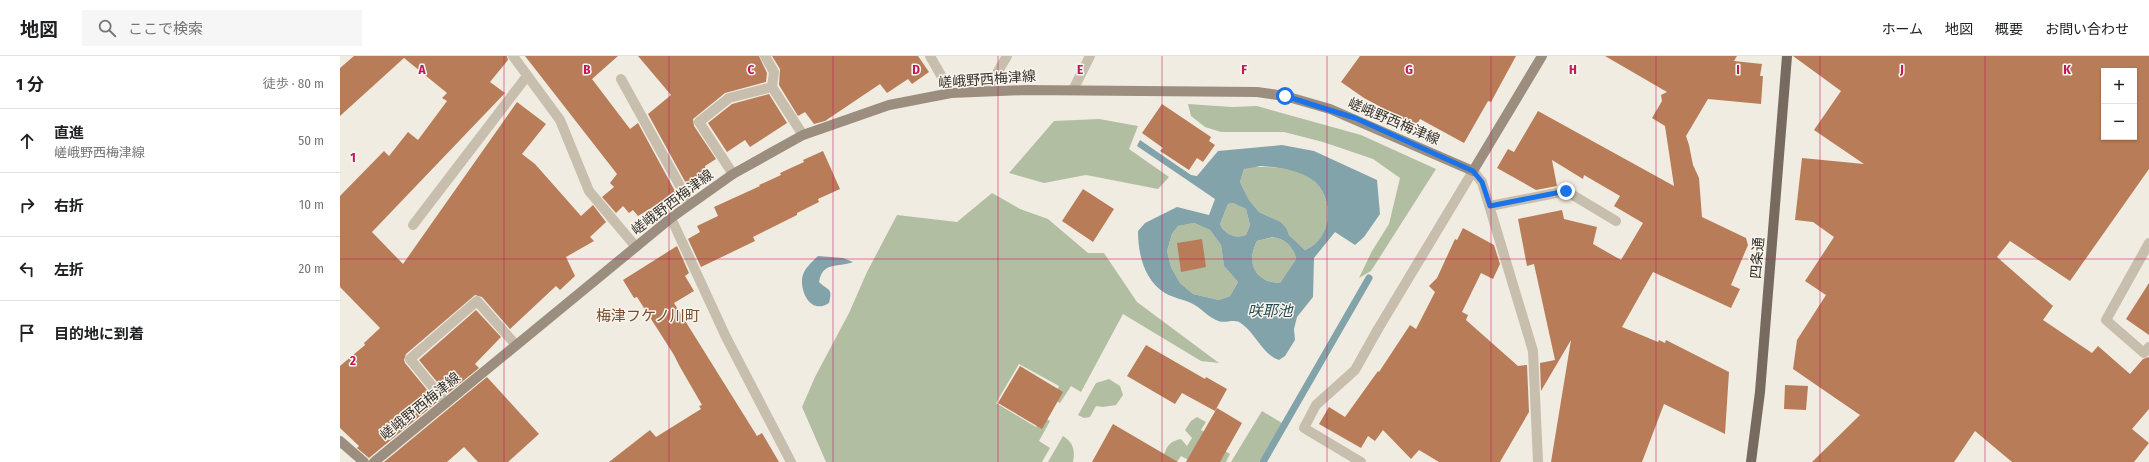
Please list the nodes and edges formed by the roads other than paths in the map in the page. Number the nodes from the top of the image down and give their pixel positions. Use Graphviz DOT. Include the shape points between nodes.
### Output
graph roads {
  1 [pos="512,56"];
  2 [pos="765,56"];
  3 [pos="930,56"];
  4 [pos="1007,56"];
  5 [pos="1090,56"];
  6 [pos="1542,56"];
  7 [pos="1787,56"];
  8 [pos="527,76"];
  9 [pos="621,79"];
  10 [pos="772,87"];
  11 [pos="987,90"];
  12 [pos="1074,90"];
  13 [pos="952,93"];
  14 [pos="803,134"];
  15 [pos="1473,171"];
  16 [pos="733,174"];
  17 [pos="690,204"];
  18 [pos="1490,206"];
  19 [pos="671,218"];
  20 [pos="1616,221"];
  21 [pos="413,225"];
  22 [pos="2149,242"];
  23 [pos="636,247"];
  24 [pos="516,345"];
  25 [pos="2149,347"];
  26 [pos="446,403"];
  27 [pos="340,440"];
  28 [pos="364,462"];
  29 [pos="374,462"];
  30 [pos="791,462"];
  31 [pos="1361,462"];
  32 [pos="1538,462"];
  33 [pos="1750,462"];
  1 -- 8 [label="street"];
  2 -- 10 [label="street" via="774,72"];
  3 -- 13 [label="street"];
  4 -- 11 [label="street"];
  5 -- 12 [label="street"];
  6 -- 15 [label="main road"];
  7 -- 33 [label="main road, 四条通" via="1761,384"];
  8 -- 21 [label="street"];
  8 -- 23 [label="street" via="560,120 589,191"];
  9 -- 17 [label="street"];
  10 -- 14 [label="street"];
  10 -- 16 [label="street" via="729,98 699,122"];
  11 -- 12 [label="main road, 嵯峨野西梅津線"];
  11 -- 13 [label="main road, 嵯峨野西梅津線"];
  12 -- 15 [label="main road, 嵯峨野西梅津線" via="1257,92 1285,96 1355,118"];
  13 -- 14 [label="main road, 嵯峨野西梅津線" via="889,105"];
  14 -- 16 [label="main road, 嵯峨野西梅津線"];
  15 -- 18 [label="street" via="1482,182"];
  15 -- 31 [label="street" via="1355,370 1316,405 1304,428"];
  16 -- 17 [label="main road, 嵯峨野西梅津線"];
  17 -- 19 [label="main road, 嵯峨野西梅津線"];
  18 -- 20 [label="street" via="1566,191"];
  18 -- 32 [label="street" via="1533,351"];
  19 -- 23 [label="main road, 嵯峨野西梅津線"];
  19 -- 30 [label="street" via="726,337"];
  22 -- 25 [label="street" via="2106,320 2144,353"];
  23 -- 24 [label="main road, 嵯峨野西梅津線"];
  24 -- 26 [label="main road, 嵯峨野西梅津線"];
  24 -- 26 [label="street" via="477,301 410,359"];
  26 -- 29 [label="main road, 嵯峨野西梅津線"];
  27 -- 28 [label="main road"];
}
